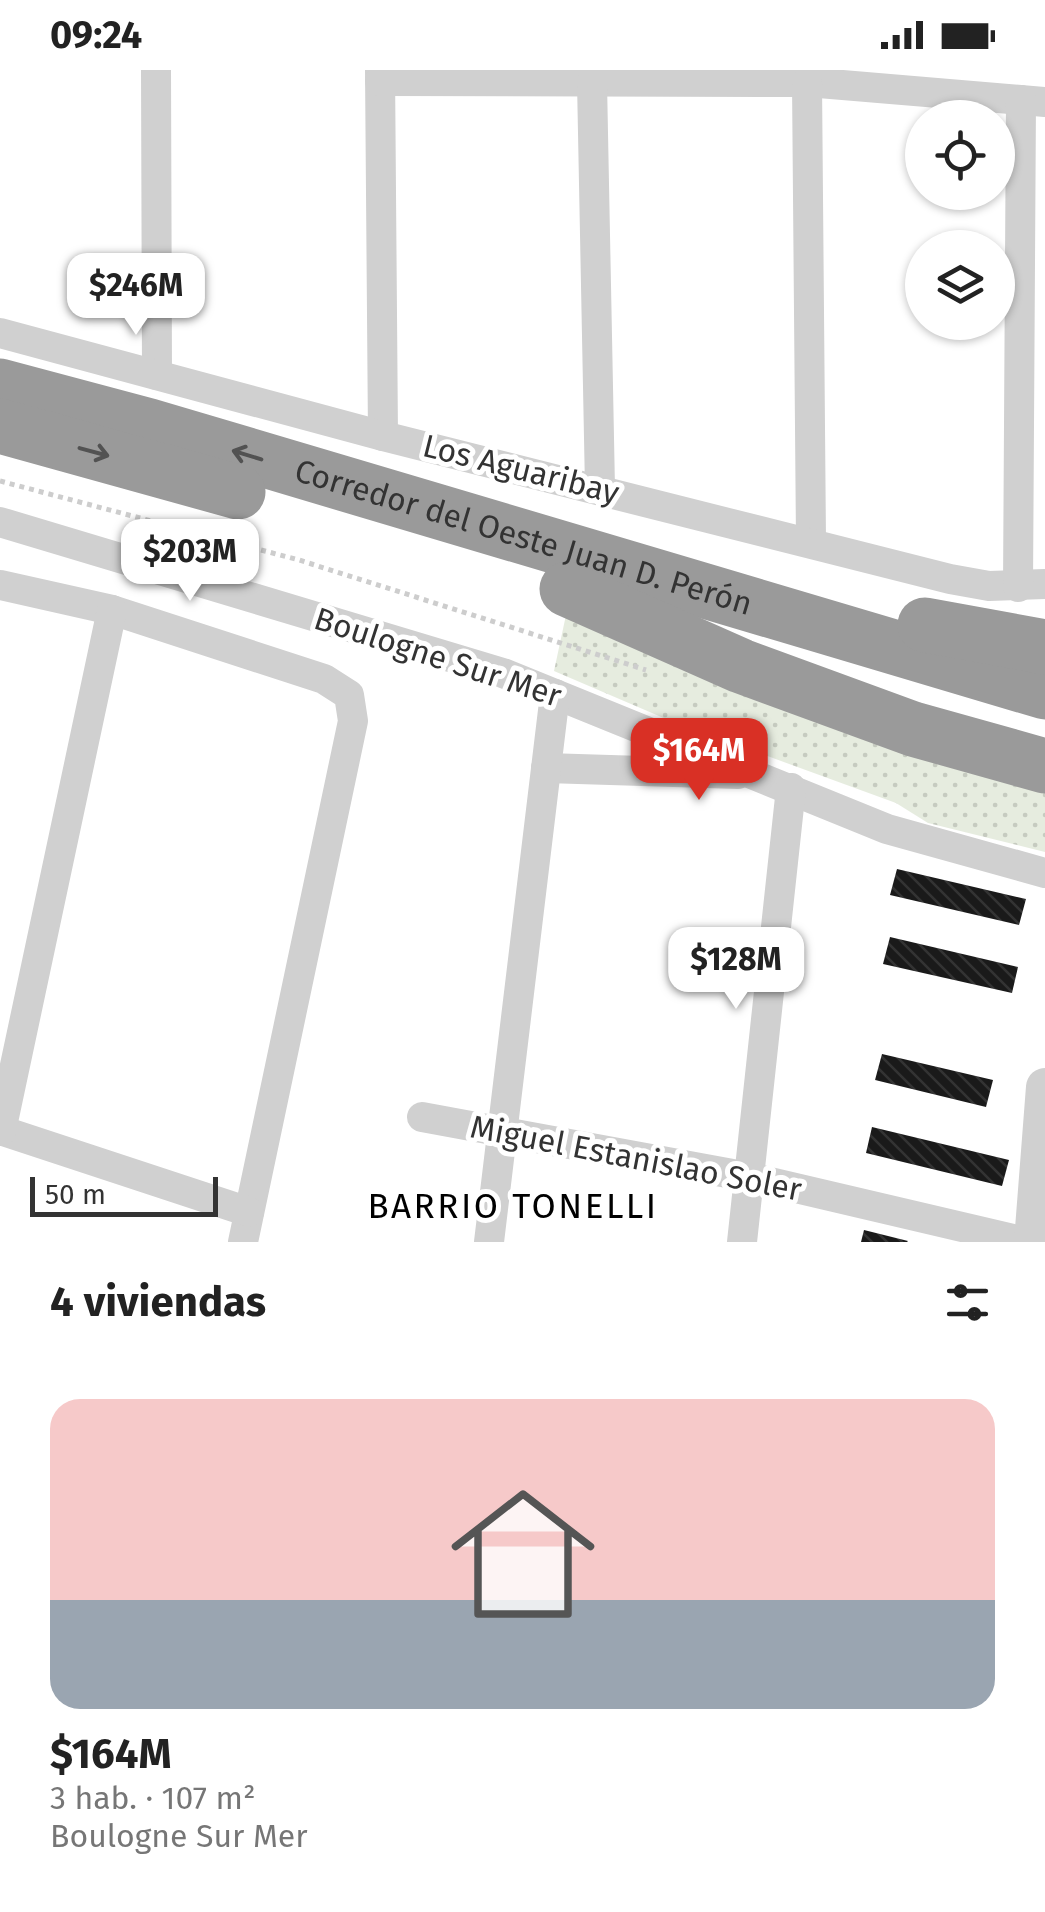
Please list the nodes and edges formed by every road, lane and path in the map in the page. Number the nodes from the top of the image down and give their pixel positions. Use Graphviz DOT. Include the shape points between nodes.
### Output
graph roads {
  1 [pos="156,70"];
  2 [pos="380,76"];
  3 [pos="592,82"];
  4 [pos="807,82"];
  5 [pos="1033,101"];
  6 [pos="0,333"];
  7 [pos="158,375"];
  8 [pos="0,386"];
  9 [pos="0,426"];
  10 [pos="383,436"];
  11 [pos="0,482"];
  12 [pos="600,488"];
  13 [pos="0,522"];
  14 [pos="811,541"];
  15 [pos="568,571"];
  16 [pos="1032,585"];
  17 [pos="0,586"];
  18 [pos="112,610"];
  19 [pos="1045,647"];
  20 [pos="663,675"];
  21 [pos="1045,692"];
  22 [pos="555,694"];
  23 [pos="1045,729"];
  24 [pos="1045,766"];
  25 [pos="546,768"];
  26 [pos="756,774"];
  27 [pos="791,788"];
  28 [pos="1045,874"];
  29 [pos="1045,1086"];
  30 [pos="422,1117"];
  31 [pos="1,1130"];
  32 [pos="501,1132"];
  33 [pos="749,1176"];
  34 [pos="249,1212"];
  35 [pos="243,1242"];
  36 [pos="489,1242"];
  37 [pos="742,1242"];
  38 [pos="1030,1242"];
  1 -- 7 [label="street"];
  2 -- 3 [label="street"];
  2 -- 10 [label="street"];
  3 -- 4 [label="street"];
  3 -- 12 [label="street"];
  4 -- 5 [label="street"];
  4 -- 14 [label="street"];
  5 -- 16 [label="street"];
  6 -- 7 [label="street, Los Aguaribay"];
  7 -- 10 [label="street, Los Aguaribay"];
  15 -- 8 [label="highway, Corredor del Oeste Juan D. Perón, one-way" via="169,432"];
  9 -- 15 [label="highway, Corredor del Oeste Juan D. Perón, one-way"];
  10 -- 12 [label="street, Los Aguaribay"];
  11 -- 20 [label="path" via="299,560"];
  12 -- 14 [label="street, Los Aguaribay"];
  13 -- 22 [label="street, Boulogne Sur Mer"];
  14 -- 16 [label="street, Los Aguaribay" via="950,578"];
  15 -- 19 [label="highway"];
  15 -- 21 [label="highway, Corredor del Oeste Juan D. Perón"];
  15 -- 23 [label="highway, Corredor del Oeste Juan D. Perón"];
  15 -- 24 [label="highway" via="741,666 913,729"];
  17 -- 18 [label="street"];
  18 -- 31 [label="street"];
  18 -- 34 [label="street" via="324,678 349,695 353,721"];
  22 -- 25 [label="street"];
  22 -- 26 [label="street, Boulogne Sur Mer"];
  25 -- 26 [label="street, Boulogne Sur Mer"];
  25 -- 32 [label="street"];
  26 -- 27 [label="street, Boulogne Sur Mer"];
  27 -- 28 [label="street, Boulogne Sur Mer" via="903,834"];
  27 -- 33 [label="street"];
  29 -- 38 [label="street"];
  30 -- 32 [label="street, Miguel Estanislao Soler"];
  31 -- 34 [label="street"];
  32 -- 33 [label="street, Miguel Estanislao Soler"];
  32 -- 36 [label="street"];
  33 -- 37 [label="street"];
  33 -- 38 [label="street, Miguel Estanislao Soler"];
  34 -- 35 [label="street"];
}
